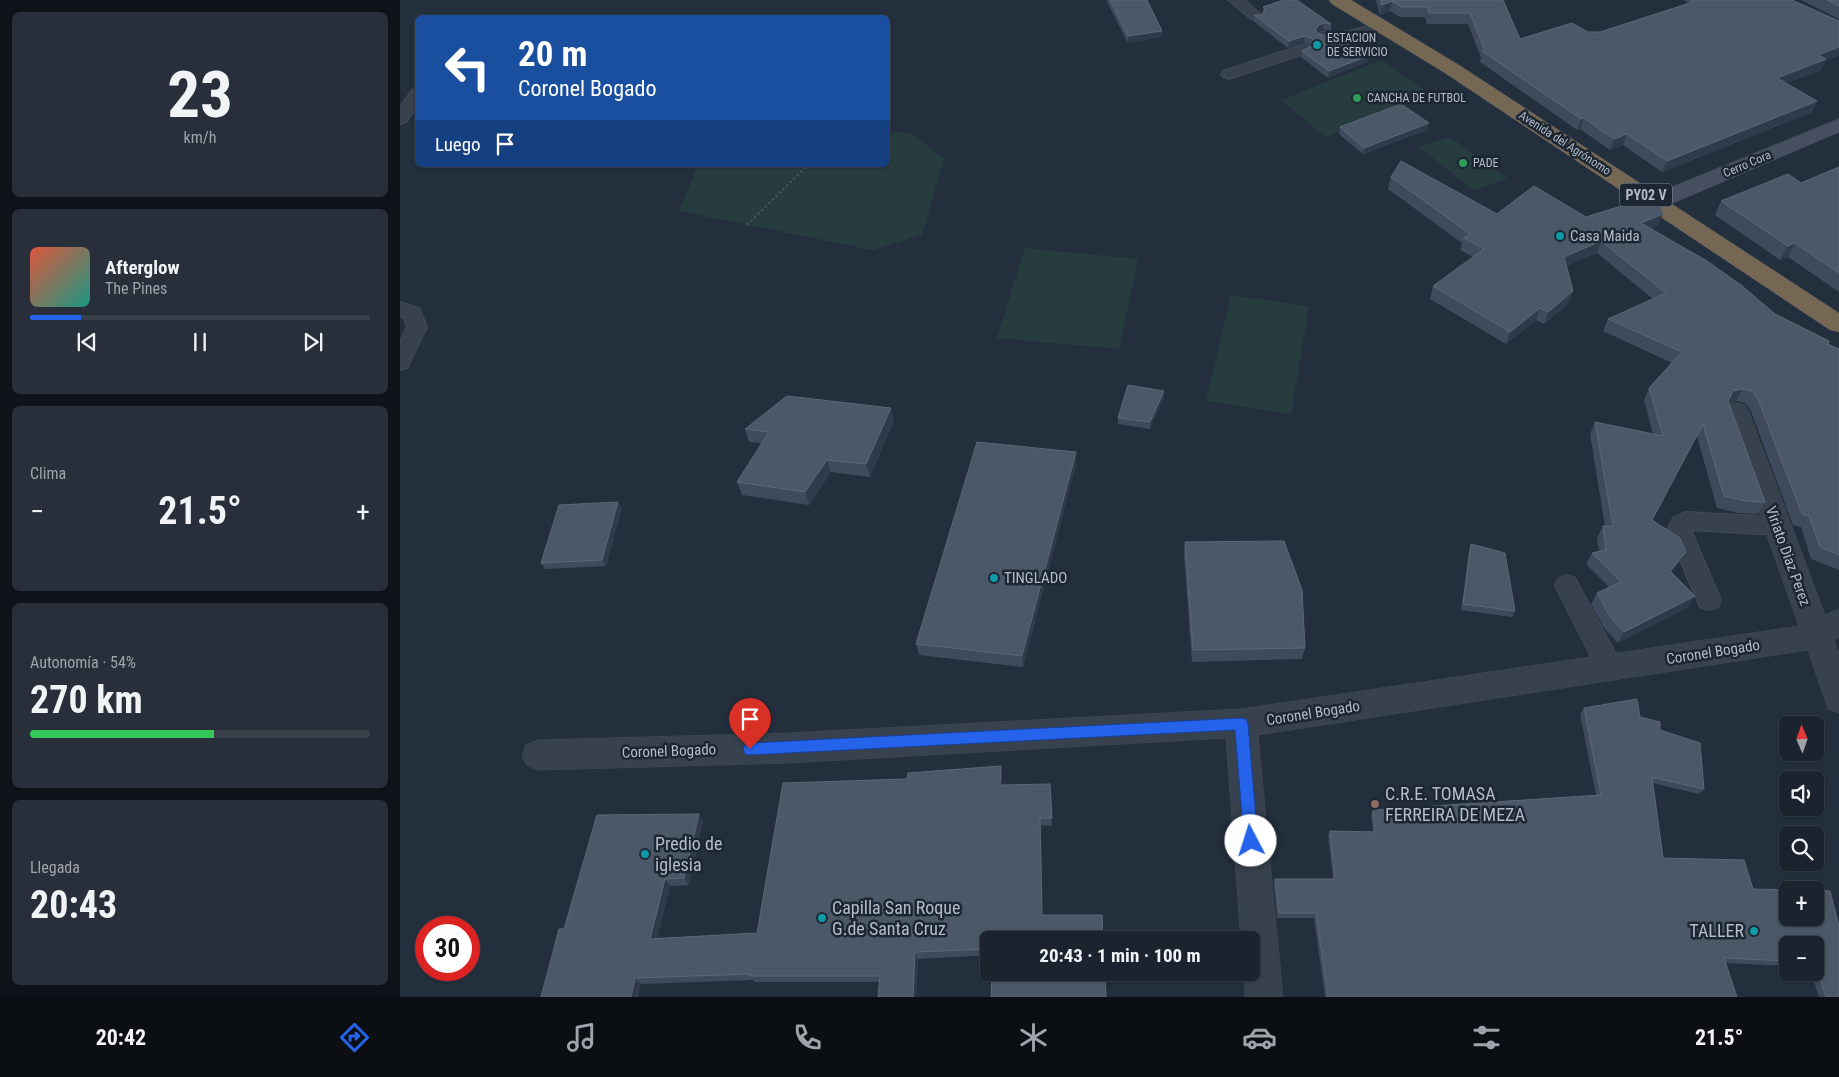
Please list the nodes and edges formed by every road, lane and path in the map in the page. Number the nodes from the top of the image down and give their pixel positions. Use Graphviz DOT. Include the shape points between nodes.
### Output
graph roads {
  1 [pos="1235,0"];
  2 [pos="1338,0"];
  3 [pos="1256,16"];
  4 [pos="1381,27"];
  5 [pos="1329,39"];
  6 [pos="1305,49"];
  7 [pos="1229,74"];
  8 [pos="415,98"];
  9 [pos="400,120"];
  10 [pos="1839,125"];
  11 [pos="804,167"];
  12 [pos="1656,202"];
  13 [pos="747,225"];
  14 [pos="400,308"];
  15 [pos="1839,324"];
  16 [pos="400,363"];
  17 [pos="1736,412"];
  18 [pos="1777,526"];
  19 [pos="1567,585"];
  20 [pos="1709,600"];
  21 [pos="1828,629"];
  22 [pos="1610,668"];
  23 [pos="1835,670"];
  24 [pos="1839,699"];
  25 [pos="1241,724"];
  26 [pos="538,755"];
  27 [pos="1264,997"];
  1 -- 3 [label="lane"];
  2 -- 4 [label="highway, Avenida del Agrónomo / PY02 V"];
  4 -- 5 [label="lane"];
  4 -- 12 [label="highway, Avenida del Agrónomo / PY02 V" via="1452,69"];
  6 -- 7 [label="lane"];
  8 -- 9 [label="lane"];
  10 -- 12 [label="street, Cerro Cora"];
  11 -- 13 [label="path"];
  12 -- 15 [label="highway, Avenida del Agrónomo / PY02 V"];
  14 -- 16 [label="lane" via="413,314 417,328"];
  17 -- 18 [label="street, Viriato Diaz Perez"];
  18 -- 20 [label="lane" via="1686,521 1681,524 1679,530"];
  18 -- 21 [label="street, Viriato Diaz Perez"];
  19 -- 22 [label="lane"];
  21 -- 22 [label="street, Coronel Bogado"];
  21 -- 23 [label="street, Viriato Diaz Perez"];
  22 -- 25 [label="street, Coronel Bogado"];
  23 -- 24 [label="street, Viriato Diaz Perez"];
  25 -- 26 [label="street, Coronel Bogado" via="788,748"];
  25 -- 27 [label="street"];
}
